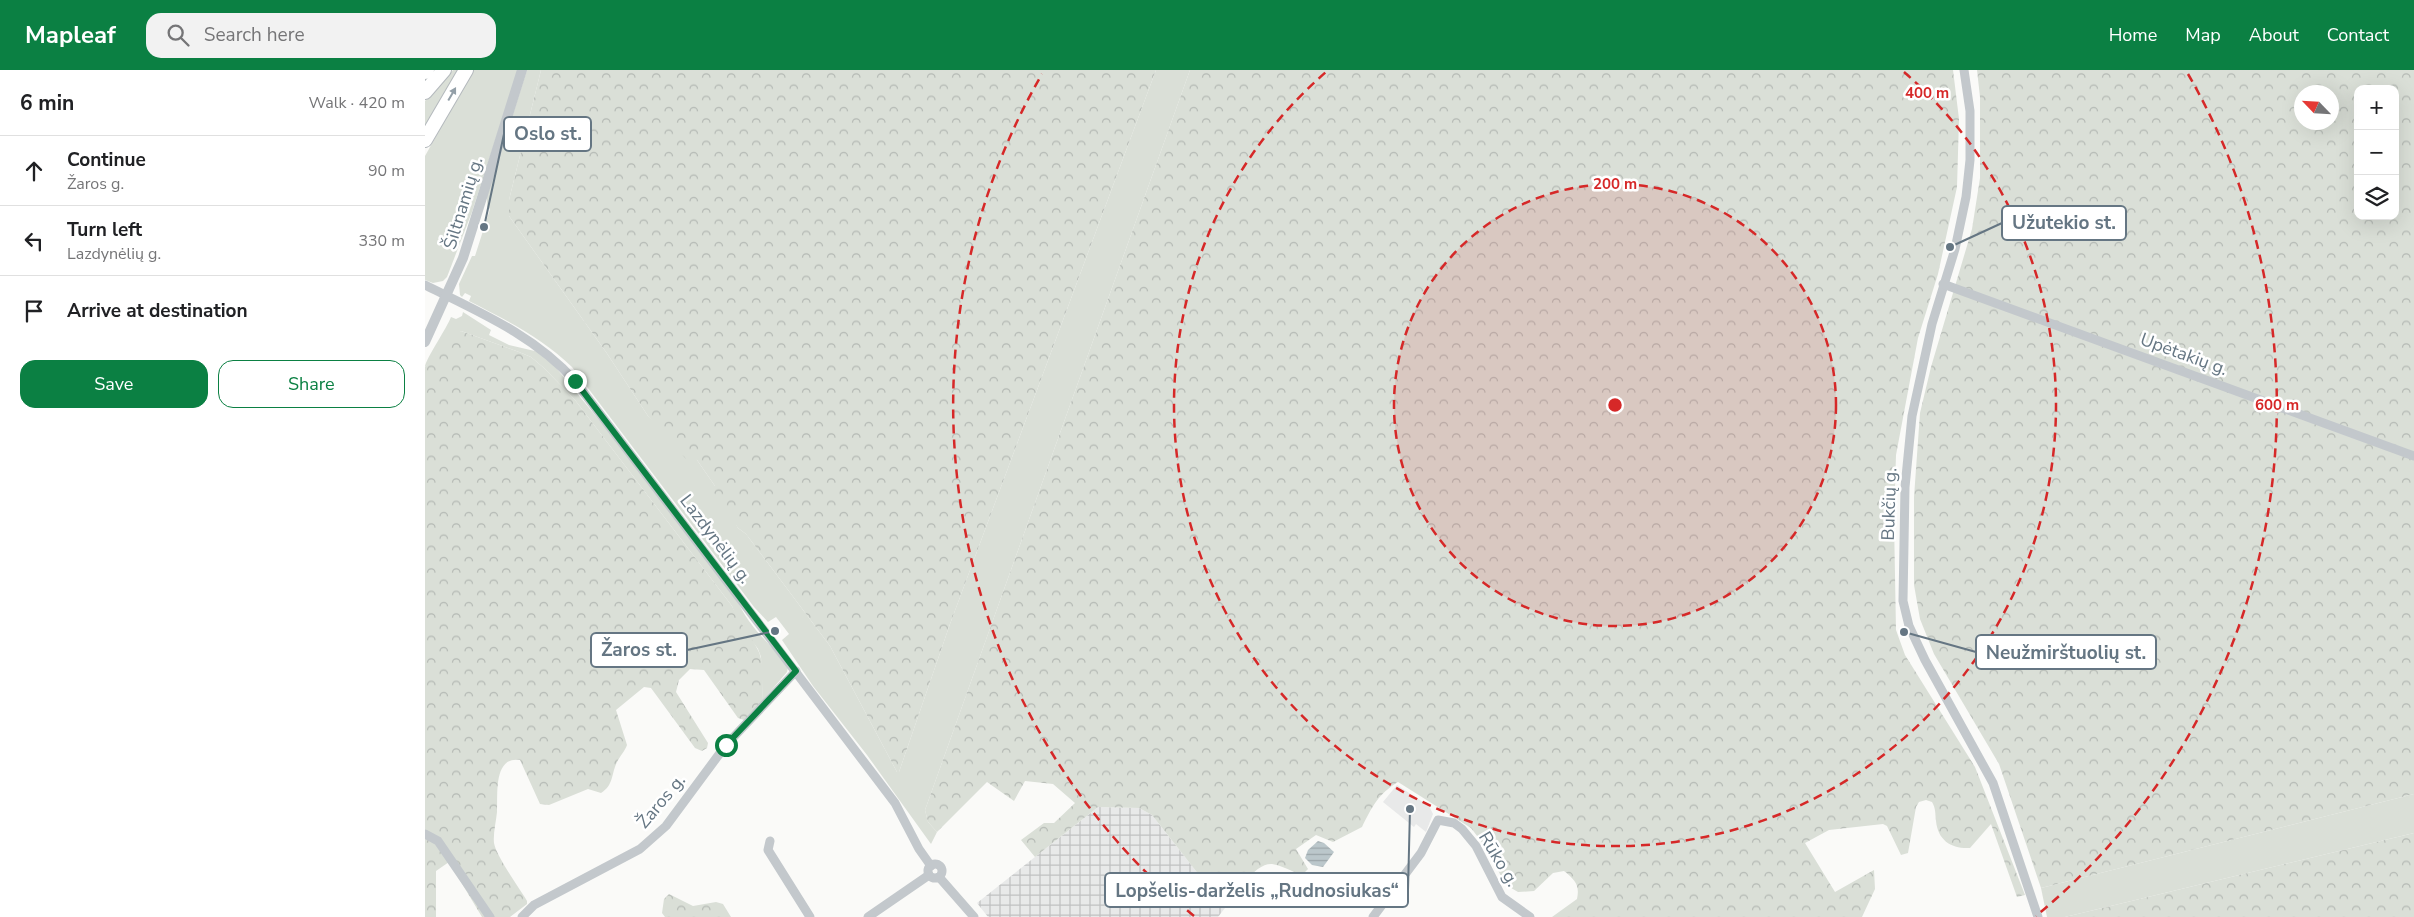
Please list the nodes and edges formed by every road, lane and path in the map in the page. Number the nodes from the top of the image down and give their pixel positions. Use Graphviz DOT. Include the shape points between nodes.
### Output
graph roads {
  1 [pos="444,70"];
  2 [pos="466,70"];
  3 [pos="522,70"];
  4 [pos="1964,70"];
  5 [pos="425,92"];
  6 [pos="425,140"];
  7 [pos="1943,284"];
  8 [pos="425,285"];
  9 [pos="447,296"];
  10 [pos="425,342"];
  11 [pos="2414,456"];
  12 [pos="796,671"];
  13 [pos="425,834"];
  14 [pos="770,841"];
  15 [pos="931,866"];
  16 [pos="929,876"];
  17 [pos="939,877"];
  18 [pos="490,917"];
  19 [pos="522,917"];
  20 [pos="811,917"];
  21 [pos="868,917"];
  22 [pos="974,917"];
  23 [pos="1373,917"];
  24 [pos="1529,917"];
  25 [pos="2038,917"];
  1 -- 5 [label="highway"];
  6 -- 2 [label="highway, one-way"];
  3 -- 9 [label="street, Šiltnamių g." via="463,258"];
  4 -- 7 [label="street, Bukčių g." via="1970,111 1967,197"];
  7 -- 11 [label="street, Upėtakių g."];
  7 -- 25 [label="street, Bukčių g." via="1920,369 1907,456 1903,600 1909,626 1919,648 1993,783"];
  8 -- 9 [label="street, Lazdynėlių g."];
  9 -- 10 [label="street, Šiltnamių g."];
  9 -- 12 [label="street, Lazdynėlių g." via="524,336 561,364"];
  12 -- 15 [label="street, Lazdynėlių g." via="895,803"];
  12 -- 19 [label="street, Žaros g." via="726,745 655,838 535,906"];
  13 -- 18 [label="street" via="438,841"];
  14 -- 20 [label="street" via="769,850"];
  15 -- 16 [label="street"];
  15 -- 17 [label="street" via="940,866 942,872"];
  16 -- 17 [label="street"];
  16 -- 21 [label="street"];
  17 -- 22 [label="street"];
  23 -- 24 [label="street, Rūko g." via="1421,853 1438,820 1454,823 1462,829 1476,846 1502,897"];
}
